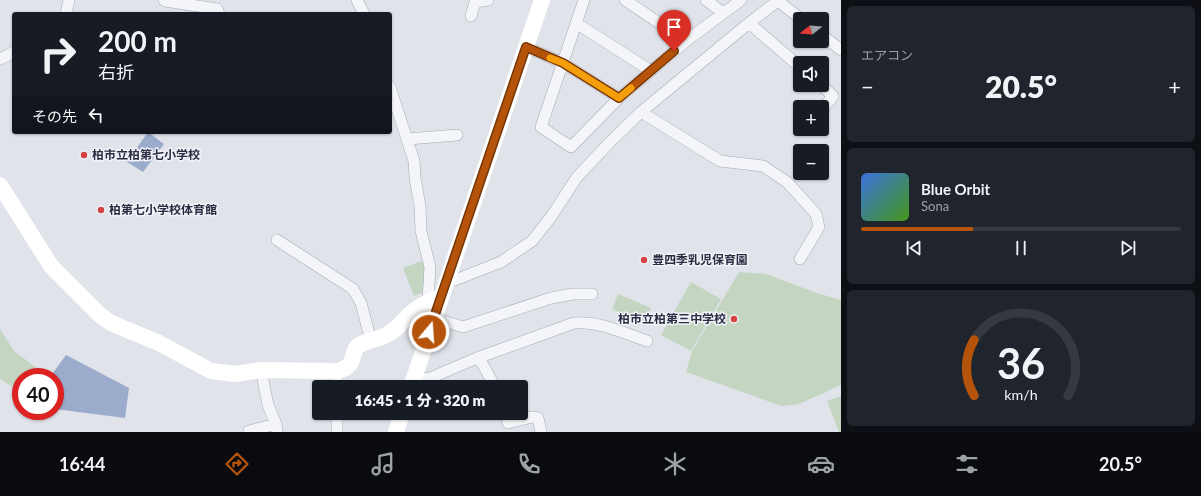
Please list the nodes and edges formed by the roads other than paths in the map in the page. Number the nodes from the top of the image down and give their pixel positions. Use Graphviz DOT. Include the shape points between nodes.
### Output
graph roads {
  1 [pos="69,0"];
  2 [pos="164,0"];
  3 [pos="357,0"];
  4 [pos="484,0"];
  5 [pos="488,0"];
  6 [pos="542,0"];
  7 [pos="584,0"];
  8 [pos="625,0"];
  9 [pos="706,0"];
  10 [pos="741,0"];
  11 [pos="779,1"];
  12 [pos="66,12"];
  13 [pos="218,12"];
  14 [pos="363,12"];
  15 [pos="793,12"];
  16 [pos="723,13"];
  17 [pos="471,16"];
  18 [pos="576,23"];
  19 [pos="749,23"];
  20 [pos="686,41"];
  21 [pos="829,41"];
  22 [pos="526,47"];
  23 [pos="841,50"];
  24 [pos="12,53"];
  25 [pos="0,60"];
  26 [pos="793,61"];
  27 [pos="563,63"];
  28 [pos="651,71"];
  29 [pos="828,92"];
  30 [pos="392,93"];
  31 [pos="619,98"];
  32 [pos="829,101"];
  33 [pos="641,112"];
  34 [pos="457,136"];
  35 [pos="408,139"];
  36 [pos="0,185"];
  37 [pos="277,240"];
  38 [pos="800,259"];
  39 [pos="447,278"];
  40 [pos="592,294"];
  41 [pos="434,301"];
  42 [pos="434,318"];
  43 [pos="371,341"];
  44 [pos="647,341"];
  45 [pos="477,358"];
  46 [pos="261,370"];
  47 [pos="337,371"];
  48 [pos="337,380"];
  49 [pos="414,380"];
  50 [pos="419,380"];
  51 [pos="491,380"];
  52 [pos="528,418"];
  53 [pos="337,420"];
  54 [pos="400,420"];
  55 [pos="507,420"];
  56 [pos="520,420"];
  57 [pos="277,428"];
  58 [pos="250,432"];
  59 [pos="337,432"];
  60 [pos="396,432"];
  61 [pos="541,432"];
  1 -- 12 [label="street"];
  2 -- 13 [label="street" via="217,9"];
  3 -- 14 [label="street"];
  4 -- 5 [label="street"];
  4 -- 17 [label="street" via="475,2"];
  6 -- 22 [label="street"];
  7 -- 18 [label="street"];
  8 -- 20 [label="street"];
  9 -- 16 [label="street"];
  10 -- 16 [label="street"];
  11 -- 15 [label="street"];
  11 -- 19 [label="street"];
  16 -- 20 [label="street"];
  18 -- 27 [label="street"];
  18 -- 28 [label="street"];
  19 -- 26 [label="street"];
  19 -- 33 [label="street"];
  20 -- 28 [label="street"];
  21 -- 23 [label="street"];
  22 -- 27 [label="street"];
  22 -- 39 [label="street"];
  24 -- 25 [label="street"];
  27 -- 31 [label="street"];
  27 -- 31 [label="street" via="541,127 571,147"];
  28 -- 31 [label="street"];
  29 -- 32 [label="street" via="833,96"];
  30 -- 35 [label="street"];
  33 -- 38 [label="street" via="720,161 763,166 787,182 816,214 819,227"];
  33 -- 39 [label="street" via="578,177 532,241 501,262 455,280"];
  34 -- 35 [label="street"];
  35 -- 41 [label="street" via="414,161 421,231 430,267"];
  36 -- 46 [label="street" via="51,266 111,323 211,371 235,374"];
  37 -- 43 [label="street" via="353,289 361,303"];
  39 -- 41 [label="street"];
  40 -- 42 [label="street" via="551,298 463,327"];
  41 -- 42 [label="street"];
  41 -- 43 [label="street" via="411,314 395,330"];
  42 -- 49 [label="street"];
  43 -- 47 [label="street" via="358,346 352,362"];
  44 -- 45 [label="street" via="599,324 574,323"];
  45 -- 50 [label="street" via="430,378"];
  45 -- 51 [label="street" via="482,362"];
  46 -- 47 [label="street"];
  46 -- 57 [label="street" via="268,405"];
  47 -- 48 [label="street"];
  52 -- 61 [label="street" via="538,418"];
  53 -- 59 [label="street"];
  54 -- 60 [label="street"];
  55 -- 56 [label="street" via="508,423"];
  57 -- 58 [label="street"];
}
